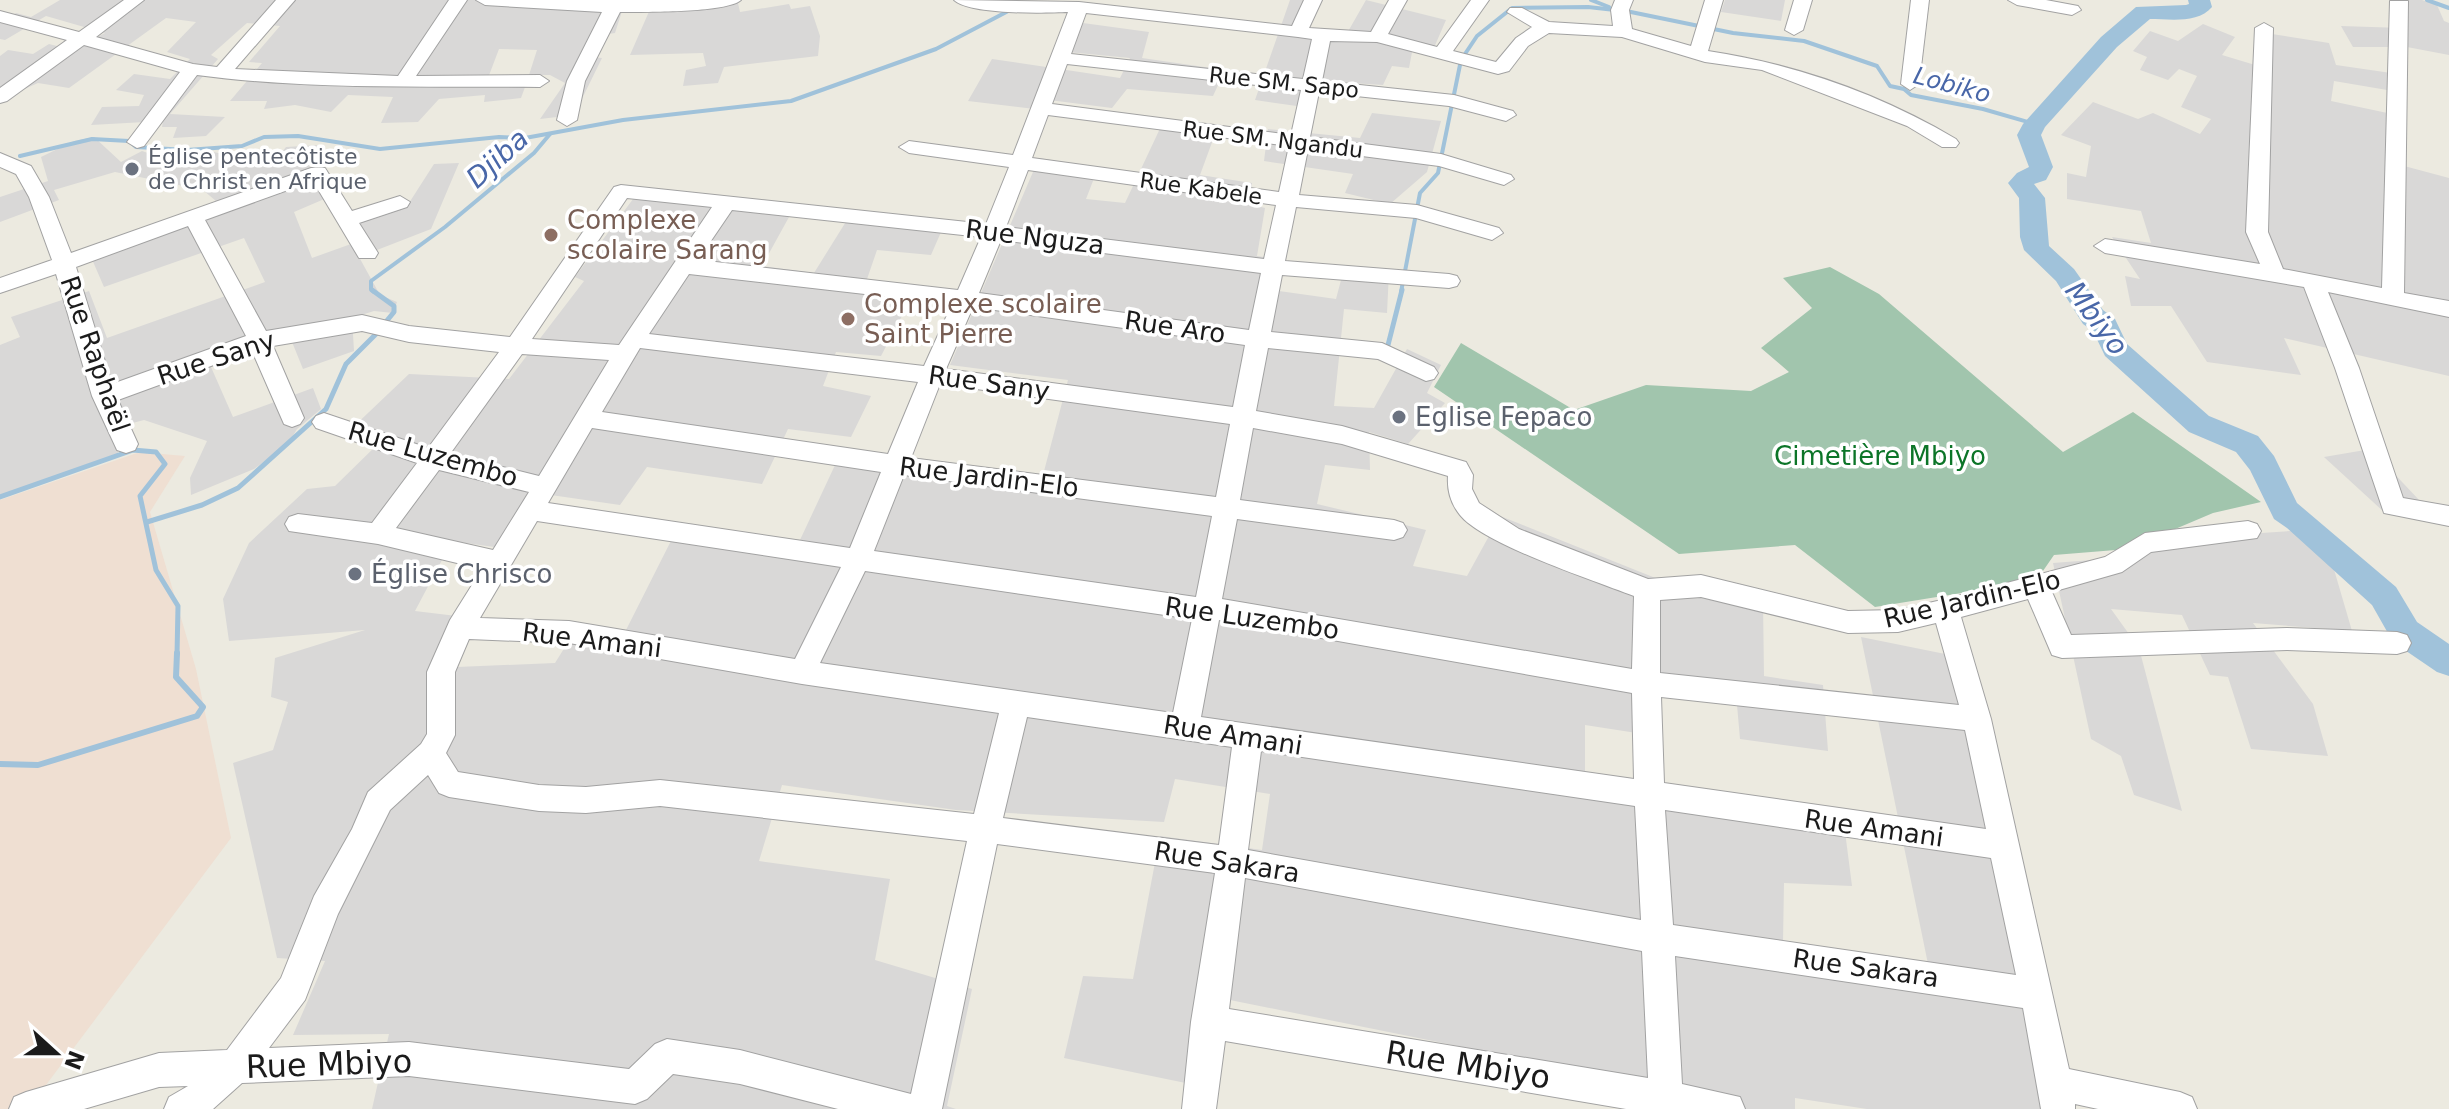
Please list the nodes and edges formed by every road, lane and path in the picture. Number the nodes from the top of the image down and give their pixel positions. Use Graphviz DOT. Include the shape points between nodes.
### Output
graph roads {
  1 [pos="135,0"];
  2 [pos="286,0"];
  3 [pos="458,0"];
  4 [pos="489,0"];
  5 [pos="732,0"];
  6 [pos="963,0"];
  7 [pos="1313,0"];
  8 [pos="1398,0"];
  9 [pos="1480,0"];
  10 [pos="1624,0"];
  11 [pos="1714,0"];
  12 [pos="1803,0"];
  13 [pos="1920,0"];
  14 [pos="2017,0"];
  15 [pos="2399,1"];
  16 [pos="1079,7"];
  17 [pos="612,10"];
  18 [pos="2072,10"];
  19 [pos="1516,12"];
  20 [pos="0,16"];
  21 [pos="1545,27"];
  22 [pos="2264,28"];
  23 [pos="1794,30"];
  24 [pos="1298,32"];
  25 [pos="1623,32"];
  26 [pos="1322,34"];
  27 [pos="1377,37"];
  28 [pos="82,38"];
  29 [pos="1698,53"];
  30 [pos="1441,55"];
  31 [pos="1061,58"];
  32 [pos="192,69"];
  33 [pos="221,74"];
  34 [pos="405,79"];
  35 [pos="540,81"];
  36 [pos="1910,84"];
  37 [pos="1312,85"];
  38 [pos="0,98"];
  39 [pos="1040,108"];
  40 [pos="1506,115"];
  41 [pos="0,118"];
  42 [pos="567,120"];
  43 [pos="137,142"];
  44 [pos="1299,143"];
  45 [pos="1949,143"];
  46 [pos="909,147"];
  47 [pos="0,159"];
  48 [pos="1022,162"];
  49 [pos="1504,179"];
  50 [pos="1288,200"];
  51 [pos="727,201"];
  52 [pos="400,202"];
  53 [pos="194,218"];
  54 [pos="347,220"];
  55 [pos="994,232"];
  56 [pos="1492,233"];
  57 [pos="2105,246"];
  58 [pos="367,253"];
  59 [pos="64,263"];
  60 [pos="684,266"];
  61 [pos="1273,267"];
  62 [pos="2275,274"];
  63 [pos="1449,281"];
  64 [pos="2313,282"];
  65 [pos="0,286"];
  66 [pos="2393,296"];
  67 [pos="965,298"];
  68 [pos="2449,309"];
  69 [pos="1258,339"];
  70 [pos="259,340"];
  71 [pos="516,346"];
  72 [pos="630,347"];
  73 [pos="1426,373"];
  74 [pos="932,375"];
  75 [pos="104,396"];
  76 [pos="1242,417"];
  77 [pos="292,418"];
  78 [pos="585,418"];
  79 [pos="324,422"];
  80 [pos="126,444"];
  81 [pos="433,459"];
  82 [pos="897,465"];
  83 [pos="543,486"];
  84 [pos="1225,507"];
  85 [pos="529,510"];
  86 [pos="2449,516"];
  87 [pos="298,524"];
  88 [pos="1394,530"];
  89 [pos="2248,531"];
  90 [pos="378,534"];
  91 [pos="1510,536"];
  92 [pos="859,557"];
  93 [pos="498,562"];
  94 [pos="2036,587"];
  95 [pos="1647,590"];
  96 [pos="1207,607"];
  97 [pos="1946,610"];
  98 [pos="460,628"];
  99 [pos="2397,643"];
  100 [pos="802,672"];
  101 [pos="1644,683"];
  102 [pos="1016,703"];
  103 [pos="1977,719"];
  104 [pos="1185,726"];
  105 [pos="1248,737"];
  106 [pos="431,753"];
  107 [pos="1648,797"];
  108 [pos="985,829"];
  109 [pos="2005,846"];
  110 [pos="1230,861"];
  111 [pos="1656,938"];
  112 [pos="2036,994"];
  113 [pos="1208,1022"];
  114 [pos="235,1067"];
  115 [pos="2056,1096"];
  116 [pos="632,1098"];
  117 [pos="1666,1103"];
  118 [pos="26,1109"];
  119 [pos="181,1109"];
  120 [pos="906,1109"];
  121 [pos="925,1109"];
  122 [pos="1199,1109"];
  123 [pos="1728,1109"];
  124 [pos="2180,1109"];
  1 -- 28 [label="street"];
  2 -- 33 [label="street"];
  3 -- 34 [label="street"];
  4 -- 17 [label="street"];
  5 -- 17 [label="street"];
  6 -- 16 [label="street"];
  7 -- 24 [label="street"];
  8 -- 27 [label="street"];
  9 -- 30 [label="street"];
  10 -- 25 [label="street"];
  11 -- 29 [label="street"];
  12 -- 23 [label="street"];
  13 -- 36 [label="street"];
  14 -- 18 [label="street"];
  15 -- 66 [label="street"];
  16 -- 24 [label="street"];
  16 -- 31 [label="street"];
  17 -- 42 [label="street" via="576,81"];
  19 -- 21 [label="street"];
  20 -- 28 [label="street"];
  21 -- 25 [label="street"];
  21 -- 30 [label="street" via="1522,42 1502,67"];
  22 -- 62 [label="street" via="2257,232"];
  24 -- 26 [label="street"];
  25 -- 29 [label="street"];
  26 -- 27 [label="street"];
  26 -- 37 [label="street"];
  27 -- 30 [label="street"];
  28 -- 32 [label="street"];
  28 -- 38 [label="street"];
  29 -- 45 [label="street" via="1794,66"];
  31 -- 37 [label="street, Rue SM. Sapo"];
  31 -- 39 [label="street"];
  32 -- 33 [label="street"];
  32 -- 43 [label="street"];
  33 -- 34 [label="street"];
  34 -- 35 [label="street"];
  37 -- 40 [label="street, Rue SM. Sapo" via="1454,101"];
  37 -- 44 [label="street"];
  38 -- 41 [label="street" via="14,108"];
  39 -- 44 [label="street, Rue SM. Ngandu"];
  39 -- 48 [label="street"];
  44 -- 49 [label="street, Rue SM. Ngandu" via="1441,160"];
  44 -- 50 [label="street"];
  46 -- 48 [label="street, Rue Kabele"];
  47 -- 59 [label="street, Rue Raphaël" via="24,170"];
  48 -- 50 [label="street, Rue Kabele"];
  48 -- 55 [label="street"];
  50 -- 56 [label="street, Rue Kabele" via="1417,212"];
  50 -- 61 [label="street"];
  51 -- 55 [label="street, Rue Nguza"];
  51 -- 60 [label="street"];
  51 -- 71 [label="street, Rue Nguza" via="621,191"];
  52 -- 54 [label="street"];
  53 -- 54 [label="street" via="318,172"];
  53 -- 59 [label="street"];
  53 -- 70 [label="street"];
  54 -- 58 [label="street"];
  55 -- 61 [label="street, Rue Nguza"];
  55 -- 67 [label="street"];
  57 -- 62 [label="street"];
  59 -- 65 [label="street"];
  59 -- 75 [label="street, Rue Raphaël"];
  60 -- 67 [label="street, Rue Aro"];
  60 -- 72 [label="street"];
  61 -- 63 [label="street, Rue Nguza"];
  61 -- 69 [label="street"];
  62 -- 64 [label="street"];
  64 -- 66 [label="street"];
  64 -- 86 [label="street" via="2393,506"];
  66 -- 68 [label="street"];
  67 -- 69 [label="street, Rue Aro"];
  67 -- 74 [label="street"];
  69 -- 73 [label="street, Rue Aro" via="1389,354"];
  69 -- 76 [label="street"];
  70 -- 71 [label="street, Rue Sany" via="362,323"];
  70 -- 75 [label="street, Rue Sany"];
  70 -- 77 [label="street"];
  71 -- 72 [label="street, Rue Sany"];
  71 -- 81 [label="street"];
  72 -- 74 [label="street, Rue Sany"];
  72 -- 78 [label="street"];
  74 -- 76 [label="street, Rue Sany"];
  74 -- 82 [label="street"];
  75 -- 80 [label="street, Rue Raphaël"];
  76 -- 84 [label="street"];
  76 -- 91 [label="street, Rue Sany" via="1354,439 1457,469 1459,489 1470,510"];
  78 -- 82 [label="street, Rue Jardin-Elo"];
  78 -- 83 [label="street"];
  79 -- 81 [label="street, Rue Luzembo"];
  81 -- 83 [label="street, Rue Luzembo"];
  81 -- 90 [label="street"];
  82 -- 84 [label="street, Rue Jardin-Elo"];
  82 -- 92 [label="street"];
  83 -- 85 [label="street"];
  84 -- 88 [label="street, Rue Jardin-Elo"];
  84 -- 96 [label="street"];
  85 -- 92 [label="street, Rue Luzembo"];
  85 -- 93 [label="street"];
  87 -- 90 [label="street"];
  89 -- 94 [label="street, Rue Jardin-Elo" via="2145,543 2113,565"];
  90 -- 93 [label="street"];
  91 -- 95 [label="street, Rue Jardin-Elo"];
  92 -- 96 [label="street, Rue Luzembo" via="1184,608"];
  92 -- 100 [label="street"];
  93 -- 98 [label="street"];
  94 -- 97 [label="street, Rue Jardin-Elo"];
  94 -- 99 [label="street" via="2062,647 2287,639"];
  95 -- 97 [label="street, Rue Jardin-Elo" via="1701,586 1848,622 1898,621"];
  95 -- 101 [label="street"];
  96 -- 101 [label="street, Rue Luzembo"];
  96 -- 104 [label="street"];
  97 -- 103 [label="street"];
  98 -- 100 [label="street, Rue Amani" via="569,632"];
  98 -- 106 [label="street" via="441,672 441,735"];
  100 -- 102 [label="street, Rue Amani"];
  101 -- 103 [label="street, Rue Luzembo"];
  101 -- 107 [label="street"];
  102 -- 104 [label="street, Rue Amani"];
  102 -- 108 [label="street"];
  103 -- 109 [label="street"];
  104 -- 105 [label="street, Rue Amani"];
  105 -- 107 [label="street, Rue Amani"];
  105 -- 110 [label="street"];
  106 -- 108 [label="street, Rue Sakara" via="449,784 539,798 660,793"];
  106 -- 114 [label="street" via="379,801 325,907 293,989"];
  107 -- 109 [label="street, Rue Amani"];
  107 -- 111 [label="street"];
  108 -- 110 [label="street, Rue Sakara"];
  108 -- 121 [label="street"];
  109 -- 112 [label="street"];
  110 -- 111 [label="street, Rue Sakara"];
  110 -- 113 [label="street"];
  111 -- 112 [label="street, Rue Sakara"];
  111 -- 117 [label="street"];
  112 -- 115 [label="street"];
  113 -- 117 [label="street, Rue Mbiyo"];
  113 -- 122 [label="street"];
  114 -- 116 [label="street, Rue Mbiyo" via="409,1059"];
  114 -- 118 [label="street, Rue Mbiyo" via="159,1070"];
  114 -- 119 [label="street"];
  115 -- 124 [label="street"];
  116 -- 120 [label="street, Rue Mbiyo" via="667,1056 740,1067"];
  117 -- 123 [label="street, Rue Mbiyo"];
}
